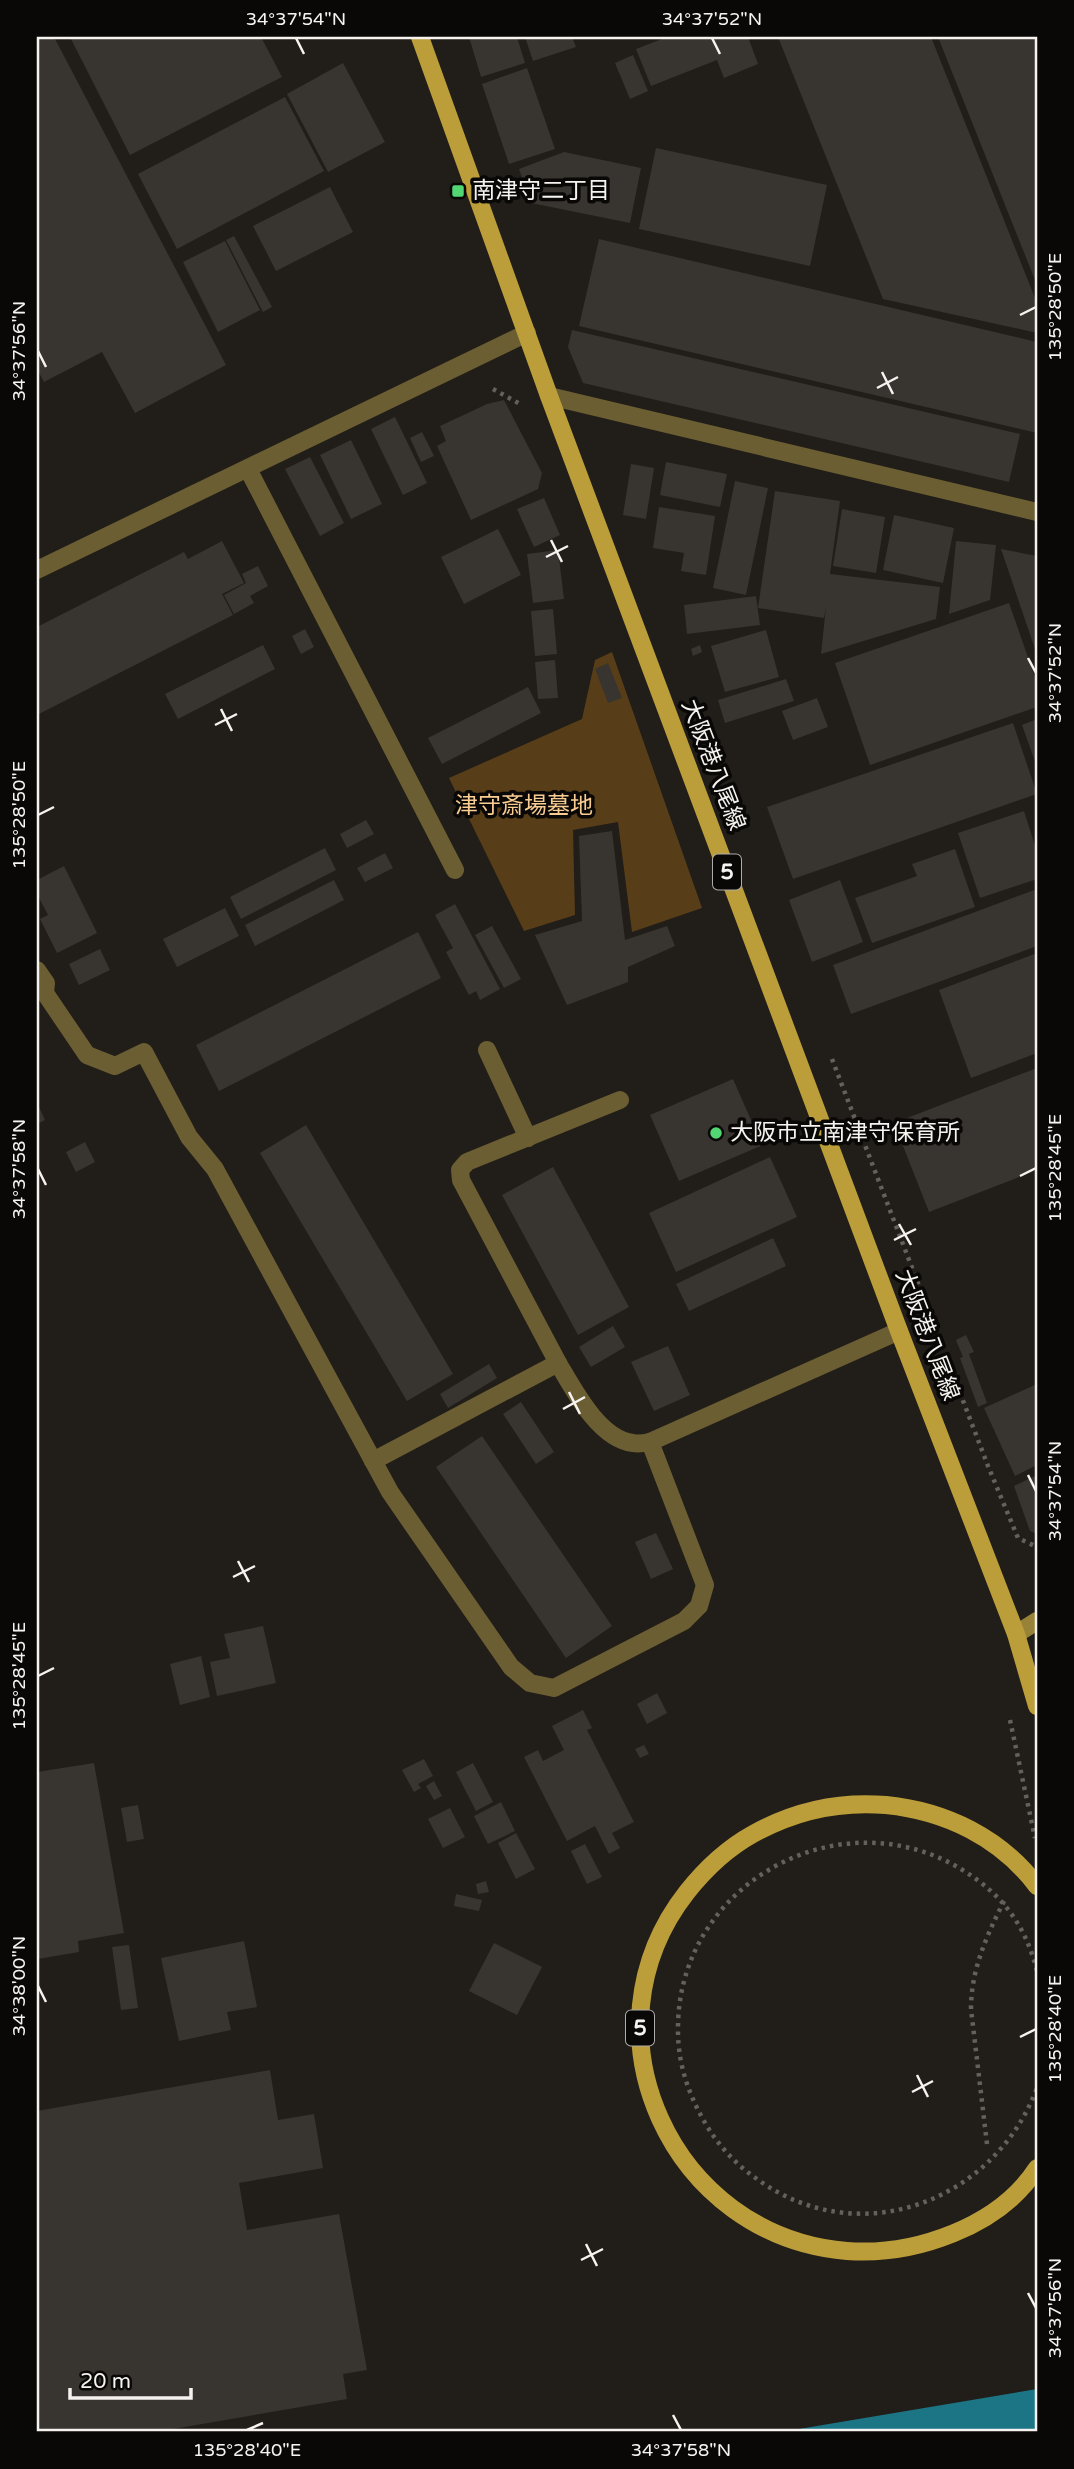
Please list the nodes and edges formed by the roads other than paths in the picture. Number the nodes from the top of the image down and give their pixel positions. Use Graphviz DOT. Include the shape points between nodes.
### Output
graph roads {
  1 [pos="420,37"];
  2 [pos="527,333"];
  3 [pos="549,396"];
  4 [pos="248,469"];
  5 [pos="1037,512"];
  6 [pos="37,570"];
  7 [pos="455,870"];
  8 [pos="37,970"];
  9 [pos="487,1050"];
  10 [pos="620,1100"];
  11 [pos="528,1138"];
  12 [pos="899,1331"];
  13 [pos="558,1363"];
  14 [pos="650,1442"];
  15 [pos="373,1461"];
  16 [pos="1037,1621"];
  17 [pos="1016,1634"];
  18 [pos="1037,1706"];
  19 [pos="1037,1888"];
  20 [pos="1037,2166"];
  1 -- 2 [label="main road, 大阪港八尾線 / 5"];
  2 -- 3 [label="main road, 大阪港八尾線 / 5"];
  2 -- 4 [label="street"];
  3 -- 5 [label="street"];
  3 -- 12 [label="main road, 大阪港八尾線 / 5"];
  4 -- 6 [label="street"];
  4 -- 7 [label="street"];
  8 -- 15 [label="street" via="46,983 45,993 87,1055 116,1066 144,1052 189,1137 215,1169"];
  9 -- 11 [label="street"];
  10 -- 11 [label="street"];
  11 -- 13 [label="street" via="467,1163 460,1170 461,1180"];
  12 -- 14 [label="street"];
  12 -- 17 [label="main road, 大阪港八尾線 / 5"];
  13 -- 14 [label="street" via="605,1428 632,1443"];
  13 -- 15 [label="street"];
  14 -- 15 [label="street" via="705,1585 703,1595 693,1615 684,1621 554,1688 530,1683 511,1667"];
  16 -- 17 [label="street"];
  17 -- 18 [label="main road, 大阪港八尾線 / 5"];
  19 -- 20 [label="main road, 5, bridge" via="990,1846 930,1816 864,1807 794,1817 728,1852 676,1910 650,1971 643,2034 653,2095 690,2165 728,2202 787,2235 854,2249 922,2241 984,2212"];
}
